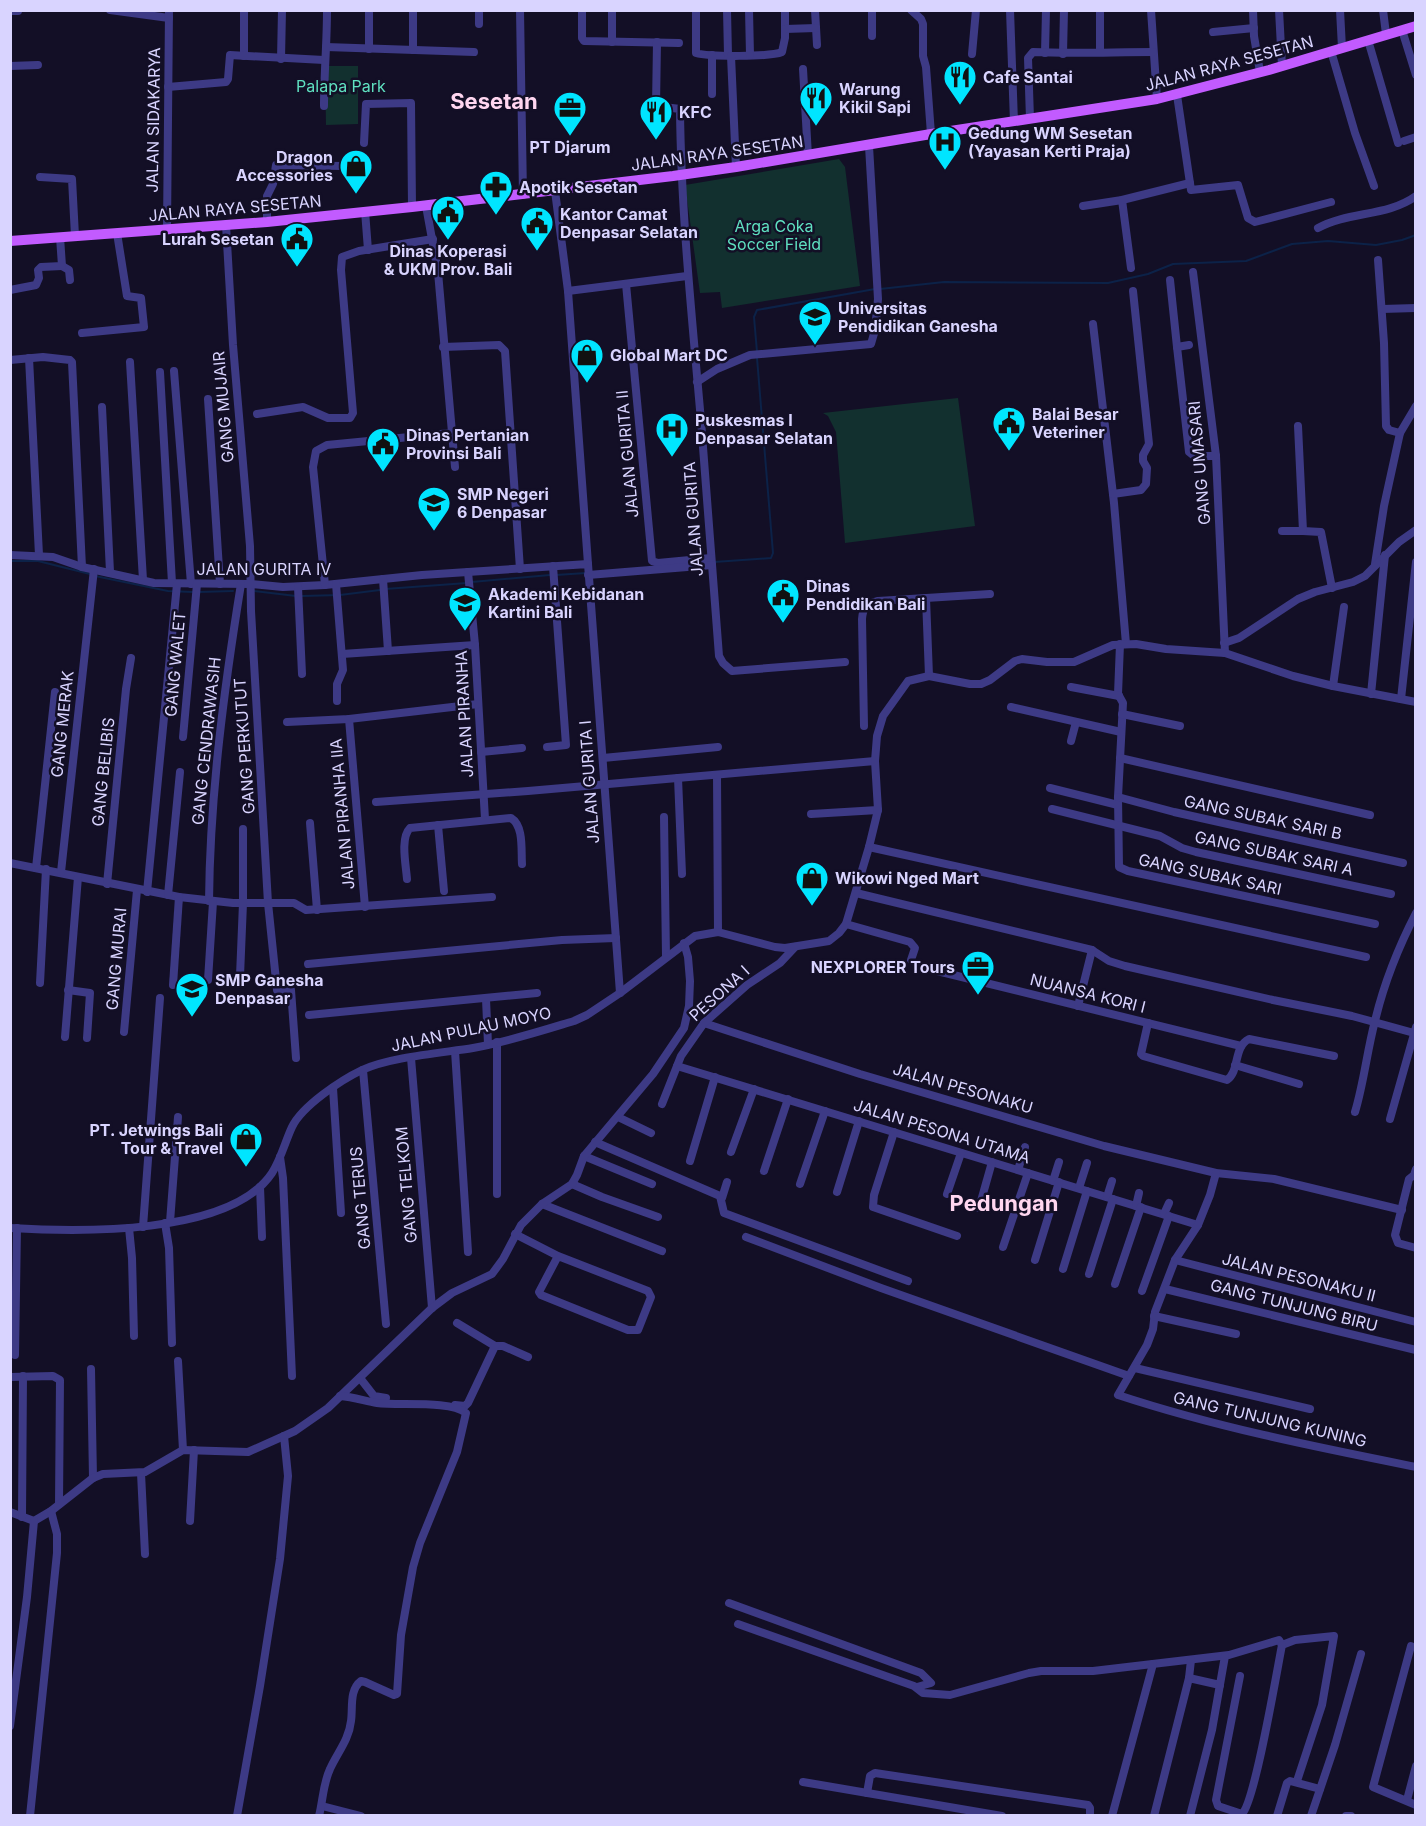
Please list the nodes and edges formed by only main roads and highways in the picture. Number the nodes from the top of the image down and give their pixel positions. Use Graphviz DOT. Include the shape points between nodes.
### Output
graph roads {
  1 [pos="1416,26"];
  2 [pos="10,241"];
  1 -- 2 [label="main road, JALAN RAYA SESETAN" via="1177,95 808,156 426,206"];
}
